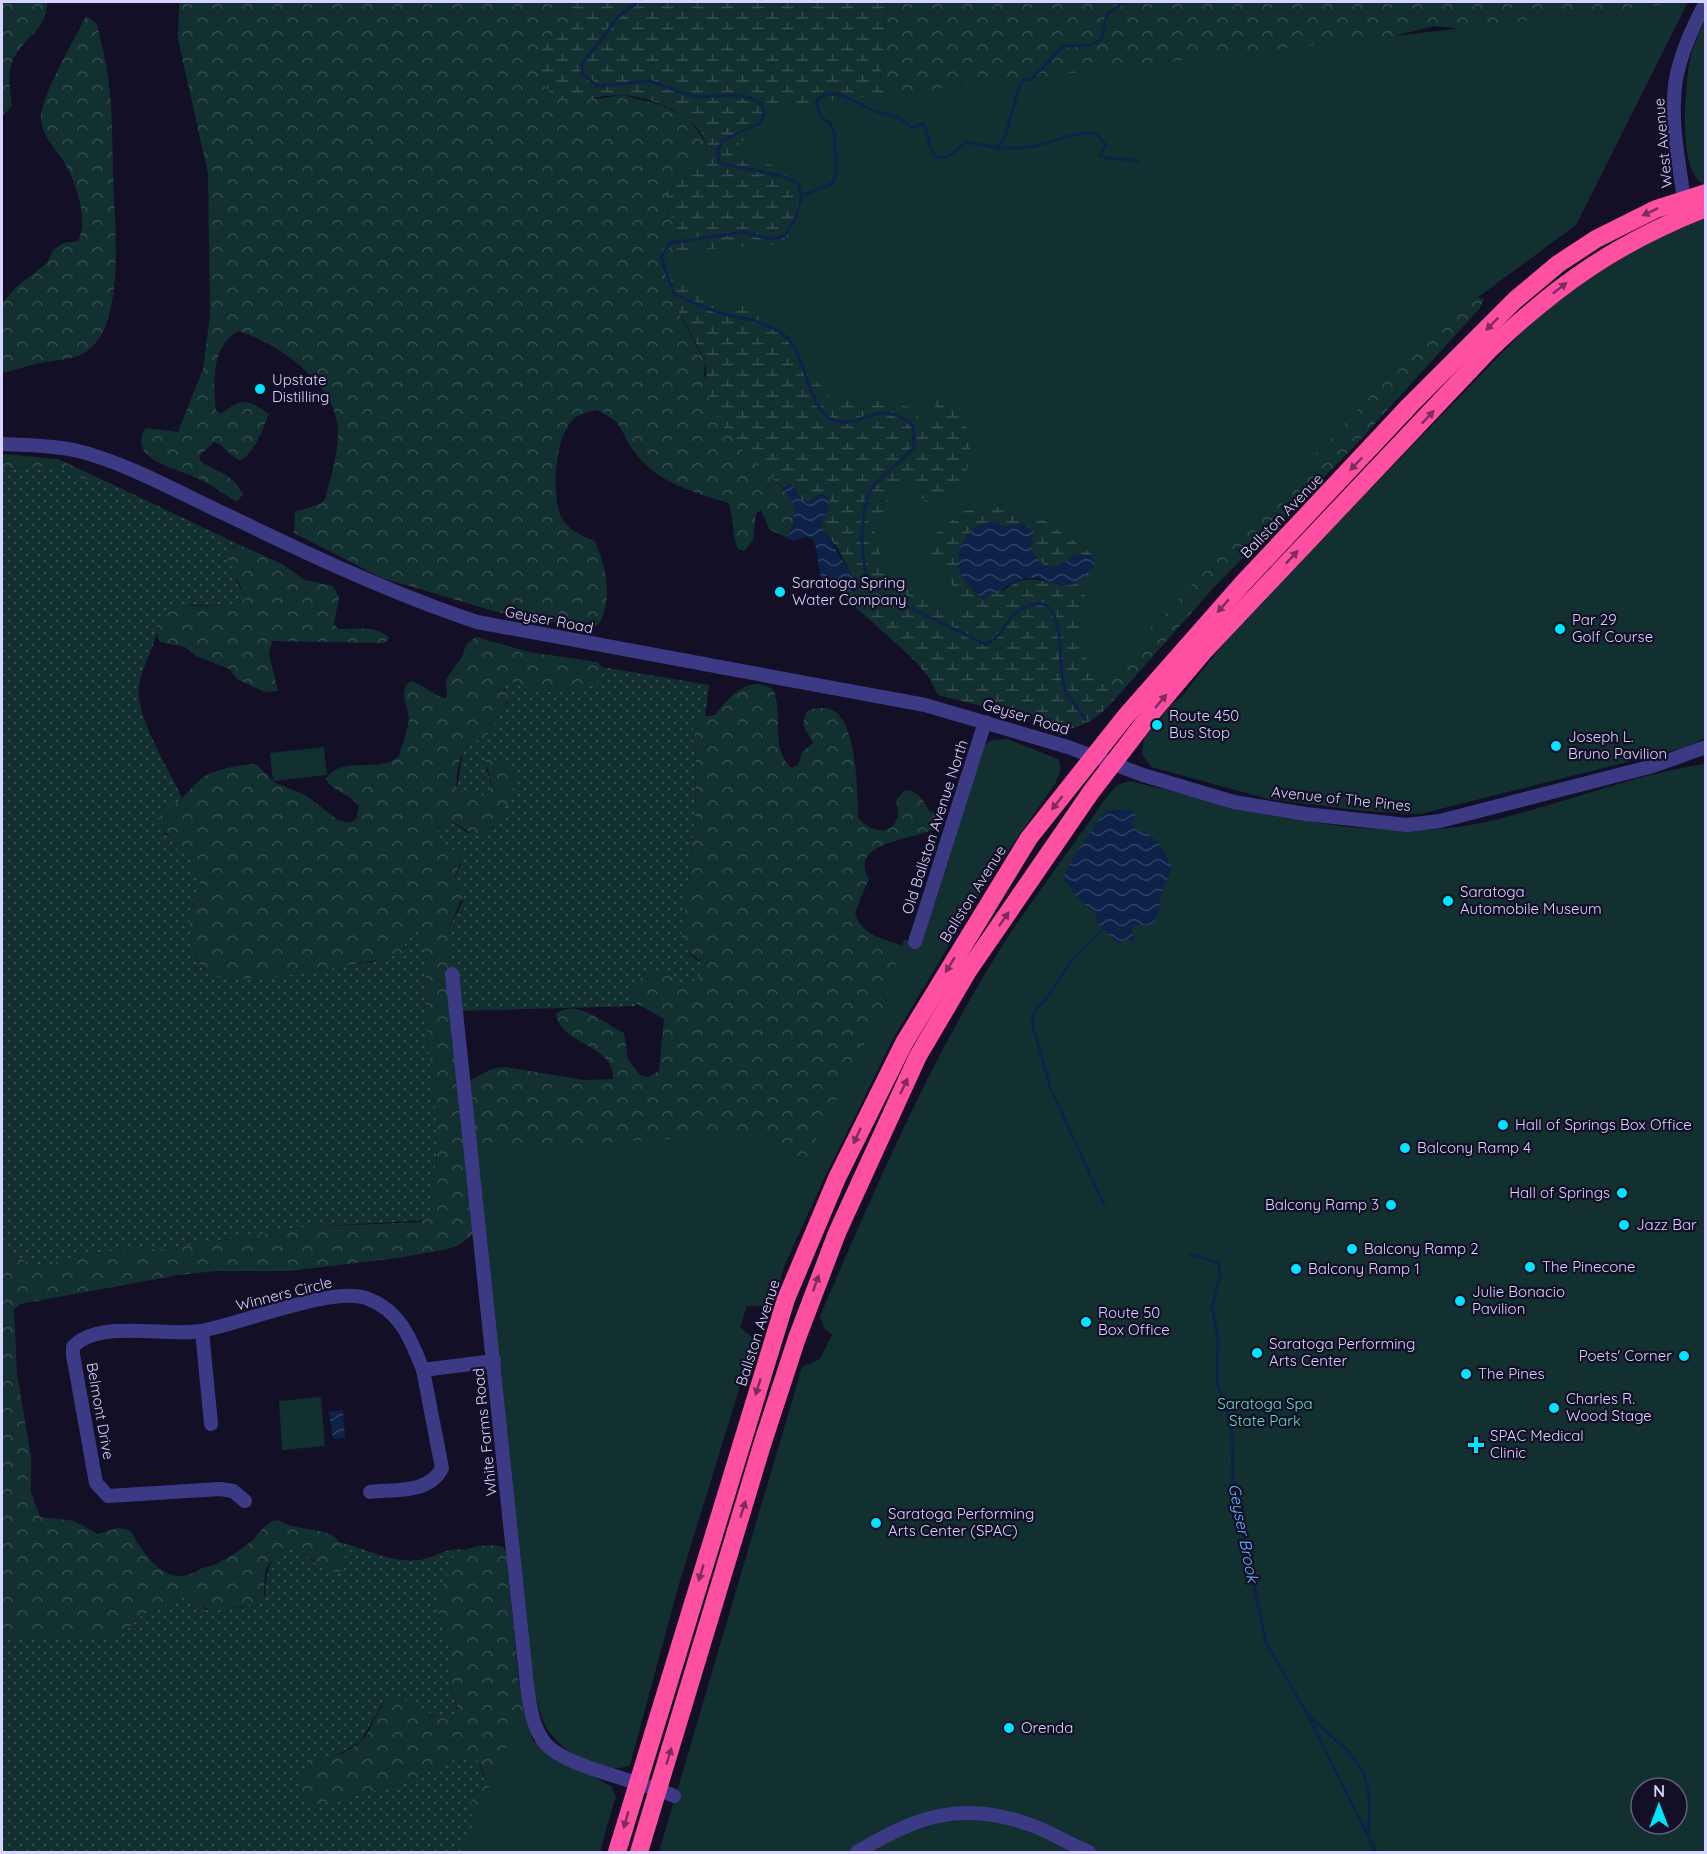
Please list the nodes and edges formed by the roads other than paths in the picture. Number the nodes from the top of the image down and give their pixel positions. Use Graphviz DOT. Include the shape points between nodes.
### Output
graph roads {
  1 [pos="1706,2"];
  2 [pos="1706,194"];
  3 [pos="1685,208"];
  4 [pos="1706,208"];
  5 [pos="2,444"];
  6 [pos="985,722"];
  7 [pos="1706,747"];
  8 [pos="1094,757"];
  9 [pos="1112,764"];
  10 [pos="915,942"];
  11 [pos="452,974"];
  12 [pos="202,1331"];
  13 [pos="81,1339"];
  14 [pos="494,1361"];
  15 [pos="423,1370"];
  16 [pos="211,1424"];
  17 [pos="370,1492"];
  18 [pos="245,1501"];
  19 [pos="638,1782"];
  20 [pos="667,1792"];
  21 [pos="617,1852"];
  22 [pos="639,1852"];
  23 [pos="857,1852"];
  24 [pos="1089,1852"];
  1 -- 3 [label="street, West Avenue" via="1676,79 1674,108"];
  2 -- 3 [label="highway, Ballston Avenue"];
  3 -- 4 [label="highway, Ballston Avenue"];
  3 -- 8 [label="highway, Ballston Avenue, one-way" via="1656,209 1596,239 1515,300 1243,583"];
  9 -- 3 [label="highway, Ballston Avenue, one-way" via="1205,650 1520,320 1584,269"];
  5 -- 6 [label="street, Geyser Road" via="59,447 91,455 166,486 327,563 477,622 926,705"];
  6 -- 8 [label="street, Geyser Road"];
  6 -- 10 [label="street, Old Ballston Avenue North"];
  7 -- 9 [label="street, Avenue of The Pines" via="1653,766 1440,821 1407,825 1234,801"];
  8 -- 9 [label="street, Geyser Road"];
  8 -- 19 [label="highway, Ballston Avenue, one-way" via="1029,838 935,989 872,1103 837,1178 786,1299"];
  20 -- 9 [label="highway, Ballston Avenue, one-way" via="762,1445 837,1233 918,1056 962,981"];
  11 -- 14 [label="street, White Farms Road"];
  12 -- 13 [label="street, Winners Circle" via="130,1331"];
  12 -- 15 [label="street, Winners Circle" via="331,1298 365,1298 400,1320"];
  12 -- 16 [label="street"];
  13 -- 18 [label="street, Belmont Drive" via="73,1347 73,1355 96,1482 102,1491 108,1496 220,1489 232,1491"];
  14 -- 15 [label="street"];
  14 -- 19 [label="street, White Farms Road" via="534,1724 546,1744 572,1761"];
  15 -- 17 [label="street, Winners Circle" via="442,1468 436,1479 422,1487"];
  19 -- 20 [label="street, White Farms Road"];
  19 -- 21 [label="highway, Ballston Avenue, one-way"];
  20 -- 22 [label="highway, Ballston Avenue"];
  23 -- 24 [label="street" via="926,1817 985,1813 1032,1825"];
}
